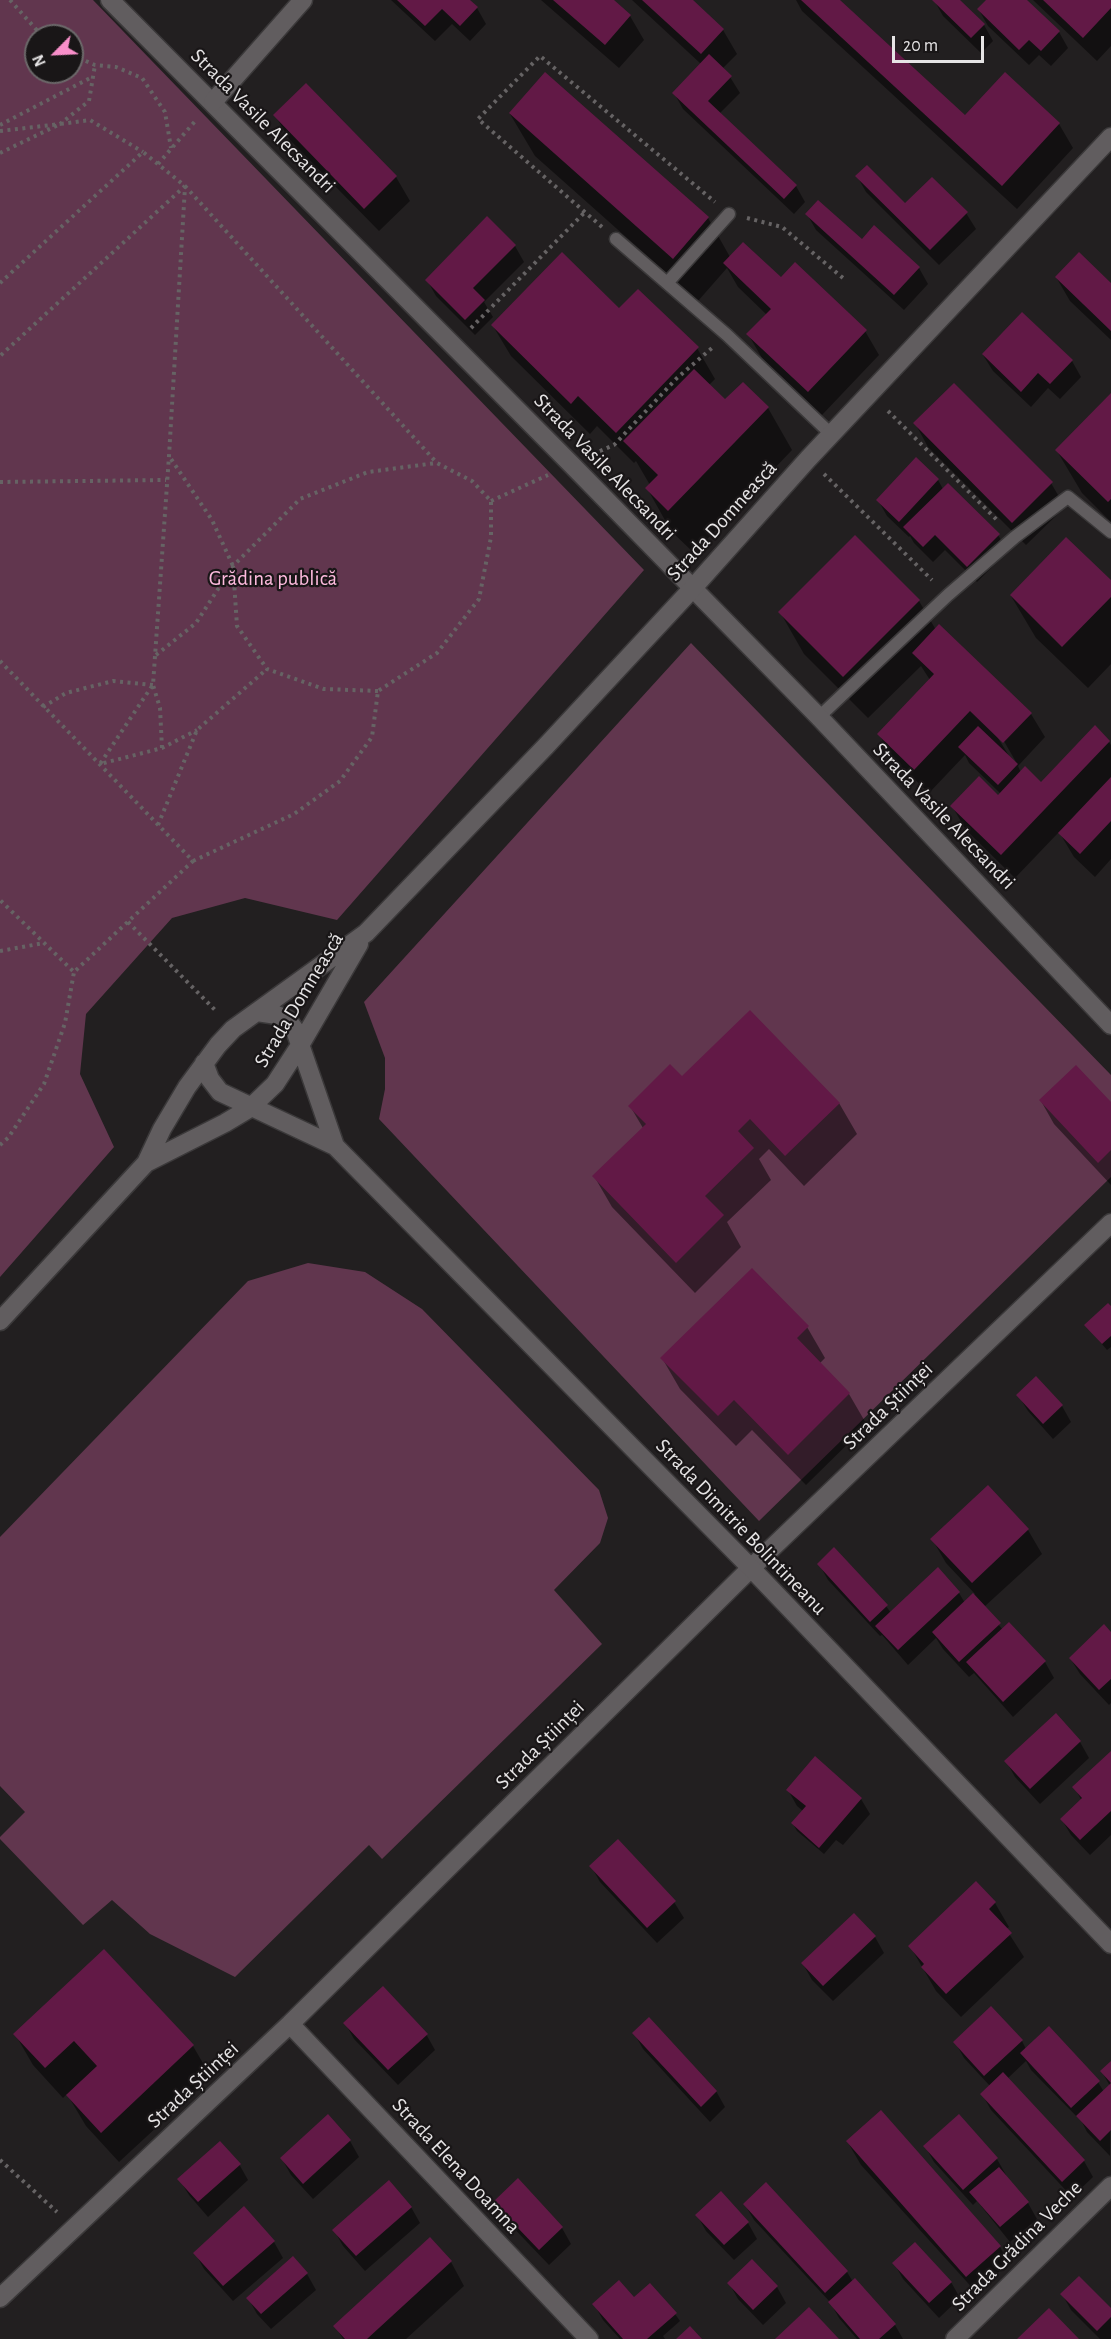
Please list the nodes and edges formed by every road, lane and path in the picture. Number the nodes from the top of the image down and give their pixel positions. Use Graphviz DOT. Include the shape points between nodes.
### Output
graph roads {
  1 [pos="10,0"];
  2 [pos="110,0"];
  3 [pos="303,0"];
  4 [pos="31,24"];
  5 [pos="84,60"];
  6 [pos="95,65"];
  7 [pos="92,77"];
  8 [pos="213,102"];
  9 [pos="60,124"];
  10 [pos="0,125"];
  11 [pos="0,131"];
  12 [pos="1111,137"];
  13 [pos="171,148"];
  14 [pos="143,152"];
  15 [pos="0,153"];
  16 [pos="158,164"];
  17 [pos="185,186"];
  18 [pos="584,213"];
  19 [pos="729,214"];
  20 [pos="616,239"];
  21 [pos="843,278"];
  22 [pos="668,282"];
  23 [pos="0,283"];
  24 [pos="727,335"];
  25 [pos="454,346"];
  26 [pos="0,356"];
  27 [pos="870,393"];
  28 [pos="831,434"];
  29 [pos="614,444"];
  30 [pos="169,456"];
  31 [pos="808,459"];
  32 [pos="437,463"];
  33 [pos="571,464"];
  34 [pos="166,480"];
  35 [pos="0,482"];
  36 [pos="492,501"];
  37 [pos="1111,532"];
  38 [pos="1015,537"];
  39 [pos="233,566"];
  40 [pos="692,589"];
  41 [pos="948,595"];
  42 [pos="156,656"];
  43 [pos="0,661"];
  44 [pos="267,669"];
  45 [pos="153,685"];
  46 [pos="378,691"];
  47 [pos="43,707"];
  48 [pos="819,717"];
  49 [pos="197,730"];
  50 [pos="162,748"];
  51 [pos="100,764"];
  52 [pos="158,825"];
  53 [pos="193,861"];
  54 [pos="0,900"];
  55 [pos="128,922"];
  56 [pos="366,933"];
  57 [pos="45,943"];
  58 [pos="0,951"];
  59 [pos="74,972"];
  60 [pos="257,1012"];
  61 [pos="1111,1025"];
  62 [pos="233,1029"];
  63 [pos="299,1047"];
  64 [pos="204,1063"];
  65 [pos="250,1108"];
  66 [pos="0,1145"];
  67 [pos="335,1146"];
  68 [pos="146,1163"];
  69 [pos="1111,1223"];
  70 [pos="0,1321"];
  71 [pos="751,1568"];
  72 [pos="1111,1944"];
  73 [pos="290,2024"];
  74 [pos="0,2160"];
  75 [pos="1111,2186"];
  76 [pos="74,2227"];
  77 [pos="0,2298"];
  78 [pos="589,2339"];
  79 [pos="955,2339"];
  1 -- 4 [label="path"];
  2 -- 8 [label="street, Strada Vasile Alecsandri"];
  3 -- 8 [label="street"];
  5 -- 6 [label="path"];
  6 -- 7 [label="path"];
  6 -- 13 [label="path" via="116,67 142,78 165,112"];
  7 -- 9 [label="path" via="90,101"];
  7 -- 10 [label="path"];
  8 -- 13 [label="path"];
  8 -- 25 [label="street, Strada Vasile Alecsandri"];
  9 -- 11 [label="path"];
  9 -- 14 [label="path" via="90,120"];
  9 -- 15 [label="path"];
  12 -- 27 [label="street, Strada Domnească"];
  13 -- 16 [label="path"];
  14 -- 16 [label="path"];
  14 -- 23 [label="path"];
  16 -- 17 [label="path"];
  17 -- 26 [label="path"];
  17 -- 30 [label="path"];
  17 -- 32 [label="path"];
  18 -- 19 [label="path" via="478,119 540,56"];
  18 -- 20 [label="path"];
  18 -- 25 [label="path"];
  19 -- 21 [label="path" via="782,227"];
  19 -- 22 [label="lane"];
  20 -- 22 [label="lane"];
  22 -- 24 [label="lane"];
  24 -- 28 [label="lane"];
  24 -- 29 [label="path" via="677,378"];
  25 -- 33 [label="street, Strada Vasile Alecsandri"];
  27 -- 28 [label="street, Strada Domnească"];
  27 -- 38 [label="path"];
  28 -- 31 [label="street, Strada Domnească"];
  30 -- 34 [label="path"];
  30 -- 39 [label="path" via="212,520"];
  31 -- 40 [label="street, Strada Domnească"];
  31 -- 41 [label="path"];
  32 -- 36 [label="path" via="472,481"];
  32 -- 39 [label="path" via="368,472 300,499"];
  33 -- 36 [label="path"];
  33 -- 40 [label="street, Strada Vasile Alecsandri"];
  34 -- 35 [label="path"];
  34 -- 42 [label="path"];
  36 -- 46 [label="path" via="491,537 479,599 437,654"];
  37 -- 38 [label="lane" via="1068,497"];
  38 -- 41 [label="lane"];
  39 -- 42 [label="path" via="196,623"];
  39 -- 44 [label="path" via="237,627"];
  40 -- 48 [label="street, Strada Vasile Alecsandri"];
  40 -- 56 [label="street, Strada Domnească"];
  41 -- 48 [label="lane"];
  42 -- 45 [label="path"];
  43 -- 47 [label="path"];
  44 -- 46 [label="path" via="324,689"];
  44 -- 49 [label="path"];
  45 -- 47 [label="path" via="113,681 66,693"];
  45 -- 50 [label="path" via="160,708"];
  45 -- 51 [label="path"];
  46 -- 53 [label="path" via="372,737 340,782 294,814"];
  47 -- 51 [label="path"];
  48 -- 61 [label="street, Strada Vasile Alecsandri"];
  49 -- 50 [label="path"];
  49 -- 52 [label="path"];
  50 -- 51 [label="path"];
  51 -- 52 [label="path"];
  52 -- 53 [label="path"];
  53 -- 55 [label="path"];
  54 -- 57 [label="path"];
  55 -- 59 [label="path"];
  55 -- 62 [label="path"];
  56 -- 60 [label="street, Strada Domnească"];
  56 -- 63 [label="street, Strada Domnească"];
  57 -- 58 [label="path"];
  57 -- 59 [label="path"];
  59 -- 66 [label="path" via="64,1023 44,1084"];
  60 -- 62 [label="street, Strada Domnească"];
  60 -- 63 [label="street, Strada Dimitrie Bolintineanu" via="287,1019 295,1030"];
  62 -- 64 [label="street, Strada Domnească"];
  63 -- 65 [label="street, Strada Domnească" via="275,1084"];
  63 -- 67 [label="street, Strada Dimitrie Bolintineanu"];
  64 -- 65 [label="street, Strada Dimitrie Bolintineanu" via="220,1092"];
  64 -- 68 [label="street, Strada Domnească" via="162,1129"];
  65 -- 67 [label="street, Strada Dimitrie Bolintineanu"];
  65 -- 68 [label="street, Strada Domnească"];
  67 -- 71 [label="street, Strada Dimitrie Bolintineanu"];
  68 -- 70 [label="street, Strada Domnească"];
  69 -- 71 [label="street, Strada Științei"];
  71 -- 72 [label="street, Strada Dimitrie Bolintineanu"];
  71 -- 73 [label="street, Strada Științei"];
  73 -- 76 [label="street, Strada Științei"];
  73 -- 78 [label="street, Strada Elena Doamna"];
  74 -- 76 [label="path"];
  75 -- 79 [label="street, Strada Grădina Veche"];
  76 -- 77 [label="street, Strada Științei"];
}
